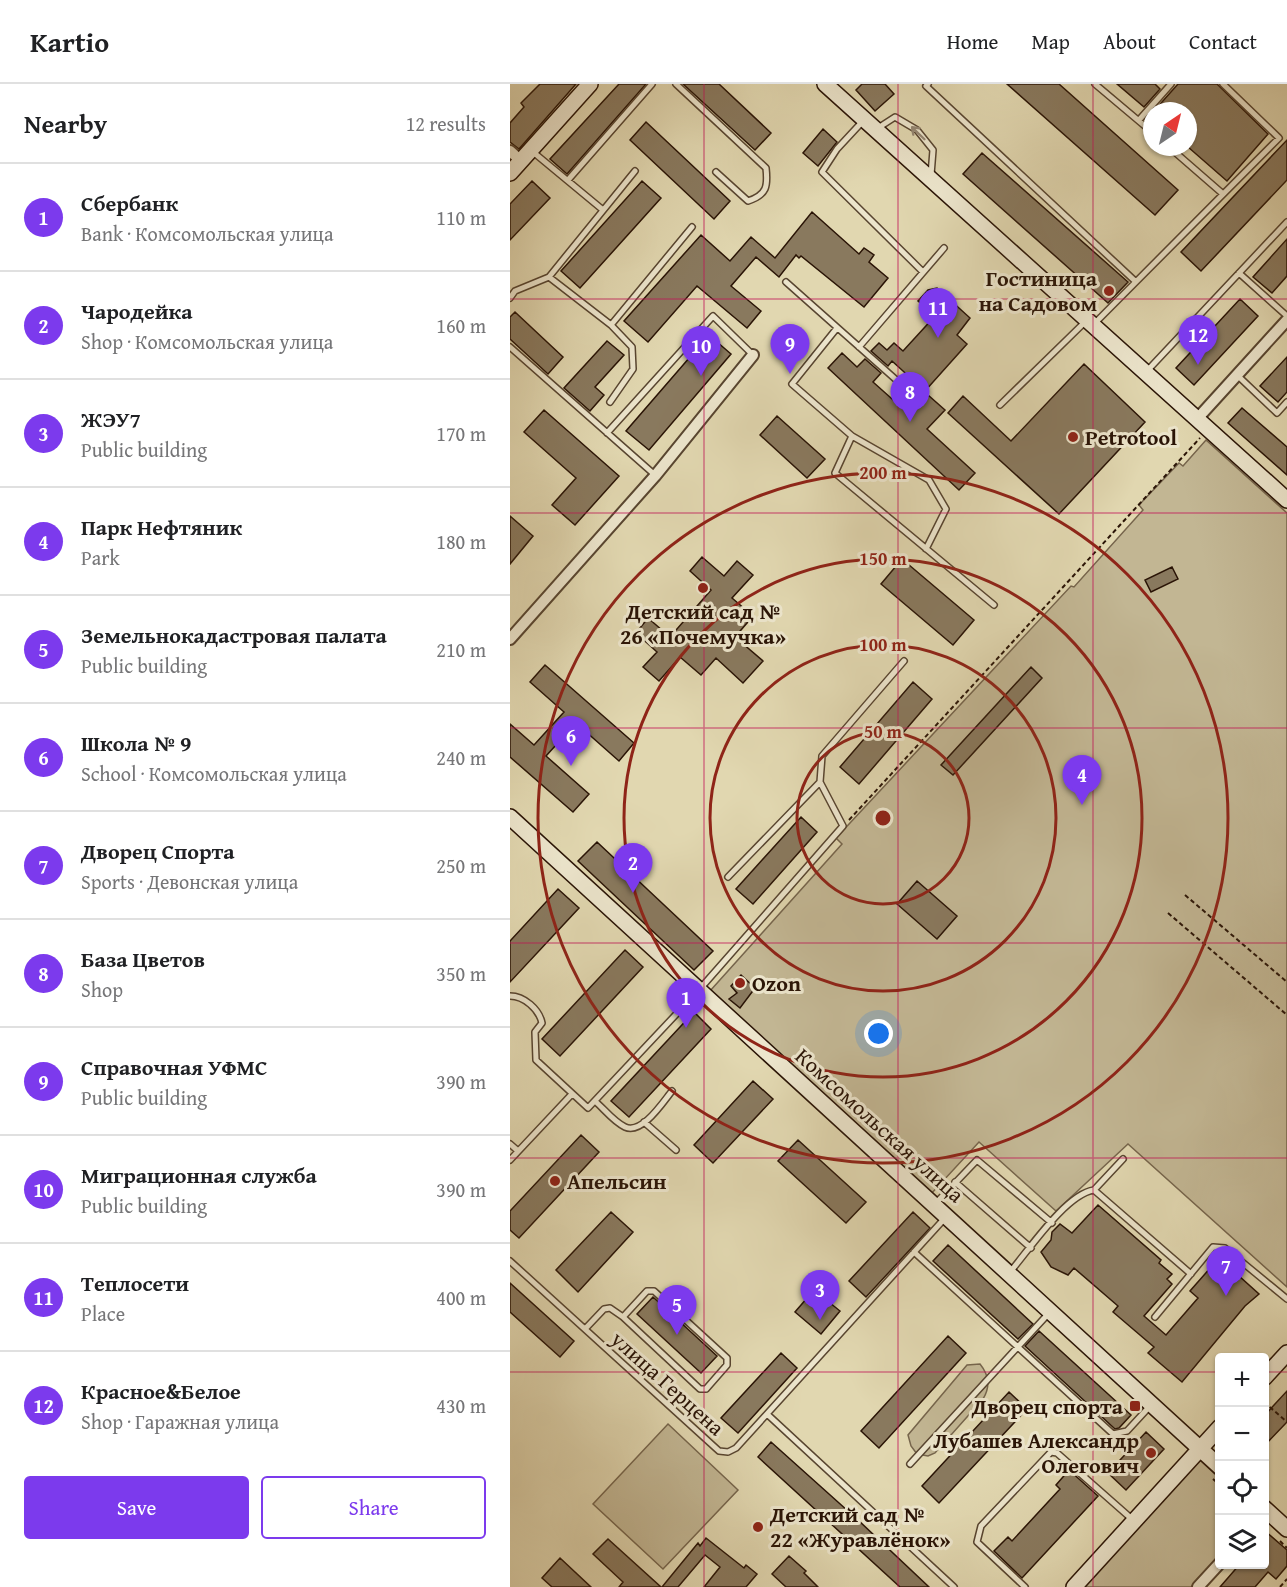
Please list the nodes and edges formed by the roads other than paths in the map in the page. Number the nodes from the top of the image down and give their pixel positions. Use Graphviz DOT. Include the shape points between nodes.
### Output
graph roads {
  1 [pos="590,84"];
  2 [pos="652,84"];
  3 [pos="676,84"];
  4 [pos="825,84"];
  5 [pos="928,84"];
  6 [pos="1095,84"];
  7 [pos="1171,84"];
  8 [pos="1223,84"];
  9 [pos="1139,120"];
  10 [pos="1143,124"];
  11 [pos="870,125"];
  12 [pos="521,154"];
  13 [pos="1180,156"];
  14 [pos="634,171"];
  15 [pos="716,172"];
  16 [pos="510,173"];
  17 [pos="568,180"];
  18 [pos="931,180"];
  19 [pos="1223,194"];
  20 [pos="603,210"];
  21 [pos="1287,222"];
  22 [pos="692,227"];
  23 [pos="944,248"];
  24 [pos="923,272"];
  25 [pos="1239,273"];
  26 [pos="549,277"];
  27 [pos="1136,281"];
  28 [pos="786,282"];
  29 [pos="510,298"];
  30 [pos="1287,318"];
  31 [pos="1090,323"];
  32 [pos="610,325"];
  33 [pos="837,328"];
  34 [pos="510,347"];
  35 [pos="859,347"];
  36 [pos="753,355"];
  37 [pos="1146,373"];
  38 [pos="1237,375"];
  39 [pos="902,385"];
  40 [pos="610,402"];
  41 [pos="1287,402"];
  42 [pos="1000,405"];
  43 [pos="1203,424"];
  44 [pos="607,433"];
  45 [pos="852,436"];
  46 [pos="655,476"];
  47 [pos="1287,500"];
  48 [pos="926,549"];
  49 [pos="994,605"];
  50 [pos="510,639"];
  51 [pos="904,660"];
  52 [pos="820,782"];
  53 [pos="510,817"];
  54 [pos="728,877"];
  55 [pos="699,990"];
  56 [pos="510,996"];
  57 [pos="672,1091"];
  58 [pos="572,1094"];
  59 [pos="595,1101"];
  60 [pos="644,1122"];
  61 [pos="510,1144"];
  62 [pos="676,1149"];
  63 [pos="518,1151"];
  64 [pos="1123,1159"];
  65 [pos="510,1160"];
  66 [pos="955,1182"];
  67 [pos="1094,1190"];
  68 [pos="934,1205"];
  69 [pos="946,1217"];
  70 [pos="1052,1223"];
  71 [pos="1031,1248"];
  72 [pos="914,1252"];
  73 [pos="510,1261"];
  74 [pos="1009,1274"];
  75 [pos="1191,1274"];
  76 [pos="1287,1299"];
  77 [pos="1050,1312"];
  78 [pos="623,1317"];
  79 [pos="1155,1317"];
  80 [pos="585,1329"];
  81 [pos="1017,1350"];
  82 [pos="1287,1353"];
  83 [pos="1269,1373"];
  84 [pos="1152,1405"];
  85 [pos="767,1414"];
  86 [pos="1215,1432"];
  87 [pos="1200,1449"];
  88 [pos="1215,1462"];
  89 [pos="910,1464"];
  90 [pos="1269,1513"];
  91 [pos="1134,1521"];
  92 [pos="1287,1528"];
  93 [pos="1215,1568"];
  94 [pos="954,1587"];
  95 [pos="1024,1587"];
  96 [pos="1074,1587"];
  97 [pos="1198,1587"];
  1 -- 12 [label="street"];
  2 -- 17 [label="lane"];
  3 -- 15 [label="lane" via="766,168 768,185 760,198 748,201"];
  4 -- 11 [label="street"];
  5 -- 27 [label="lane"];
  6 -- 9 [label="lane"];
  7 -- 9 [label="lane"];
  8 -- 19 [label="lane" via="1279,138"];
  9 -- 10 [label="lane"];
  11 -- 18 [label="street"];
  18 -- 11 [label="lane, one-way" via="933,150 917,130 895,117"];
  11 -- 24 [label="lane" via="837,149 822,172"];
  12 -- 16 [label="street"];
  12 -- 17 [label="lane"];
  13 -- 19 [label="lane"];
  14 -- 20 [label="lane"];
  17 -- 20 [label="lane"];
  18 -- 31 [label="street"];
  19 -- 27 [label="lane"];
  20 -- 26 [label="lane"];
  21 -- 25 [label="lane"];
  22 -- 32 [label="lane"];
  23 -- 24 [label="lane"];
  24 -- 35 [label="lane"];
  25 -- 30 [label="lane"];
  25 -- 37 [label="lane"];
  26 -- 29 [label="lane" via="516,291"];
  26 -- 32 [label="lane"];
  27 -- 31 [label="lane"];
  28 -- 33 [label="lane"];
  30 -- 38 [label="street"];
  31 -- 37 [label="street"];
  31 -- 42 [label="lane"];
  32 -- 40 [label="lane" via="632,347 633,369"];
  33 -- 35 [label="lane"];
  33 -- 45 [label="lane" via="792,384"];
  34 -- 44 [label="lane"];
  35 -- 39 [label="lane"];
  36 -- 44 [label="lane" via="714,316"];
  36 -- 46 [label="street"];
  37 -- 43 [label="street"];
  38 -- 41 [label="lane" via="1277,413"];
  38 -- 43 [label="street"];
  43 -- 47 [label="street"];
  44 -- 46 [label="lane"];
  45 -- 48 [label="lane" via="835,473"];
  45 -- 48 [label="lane" via="929,480 946,510"];
  46 -- 50 [label="street"];
  48 -- 49 [label="lane"];
  51 -- 52 [label="lane" via="822,756"];
  52 -- 54 [label="lane"];
  52 -- 55 [label="lane" via="843,826"];
  53 -- 55 [label="street, Комсомольская улица"];
  55 -- 59 [label="lane"];
  55 -- 68 [label="street, Комсомольская улица"];
  56 -- 58 [label="lane" via="519,996 540,1014 536,1060"];
  57 -- 60 [label="lane"];
  58 -- 59 [label="lane" via="588,1108"];
  58 -- 63 [label="lane"];
  59 -- 60 [label="lane" via="625,1127 634,1128"];
  60 -- 62 [label="lane"];
  61 -- 63 [label="lane"];
  63 -- 65 [label="lane"];
  64 -- 67 [label="lane"];
  66 -- 68 [label="lane"];
  66 -- 70 [label="lane" via="972,1162 980,1162"];
  66 -- 71 [label="lane"];
  67 -- 70 [label="lane" via="1080,1194"];
  67 -- 75 [label="lane"];
  68 -- 69 [label="street, Комсомольская улица"];
  69 -- 72 [label="lane, улица Герцена"];
  69 -- 74 [label="street, Комсомольская улица"];
  70 -- 71 [label="lane"];
  71 -- 74 [label="lane"];
  72 -- 81 [label="lane"];
  72 -- 85 [label="lane, улица Герцена"];
  73 -- 80 [label="lane, улица Герцена"];
  74 -- 77 [label="street, Комсомольская улица"];
  75 -- 76 [label="lane" via="1214,1247 1225,1248"];
  75 -- 79 [label="lane"];
  77 -- 81 [label="lane"];
  77 -- 84 [label="street, Комсомольская улица"];
  78 -- 78 [label="lane" via="700,1389 706,1389 728,1365 727,1358 654,1290 647,1291"];
  78 -- 80 [label="lane" via="610,1308 604,1309"];
  80 -- 85 [label="lane, улица Герцена" via="719,1451 736,1448"];
  81 -- 84 [label="lane" via="1113,1434 1127,1431"];
  81 -- 89 [label="lane"];
  82 -- 83 [label="street"];
  84 -- 87 [label="street, Комсомольская улица"];
  85 -- 94 [label="lane"];
  86 -- 87 [label="street"];
  87 -- 88 [label="street, Комсомольская улица"];
  87 -- 91 [label="street"];
  90 -- 92 [label="street"];
  91 -- 95 [label="lane" via="1057,1453 1051,1452 977,1534 977,1542"];
  91 -- 96 [label="street"];
  93 -- 97 [label="street"];
}
